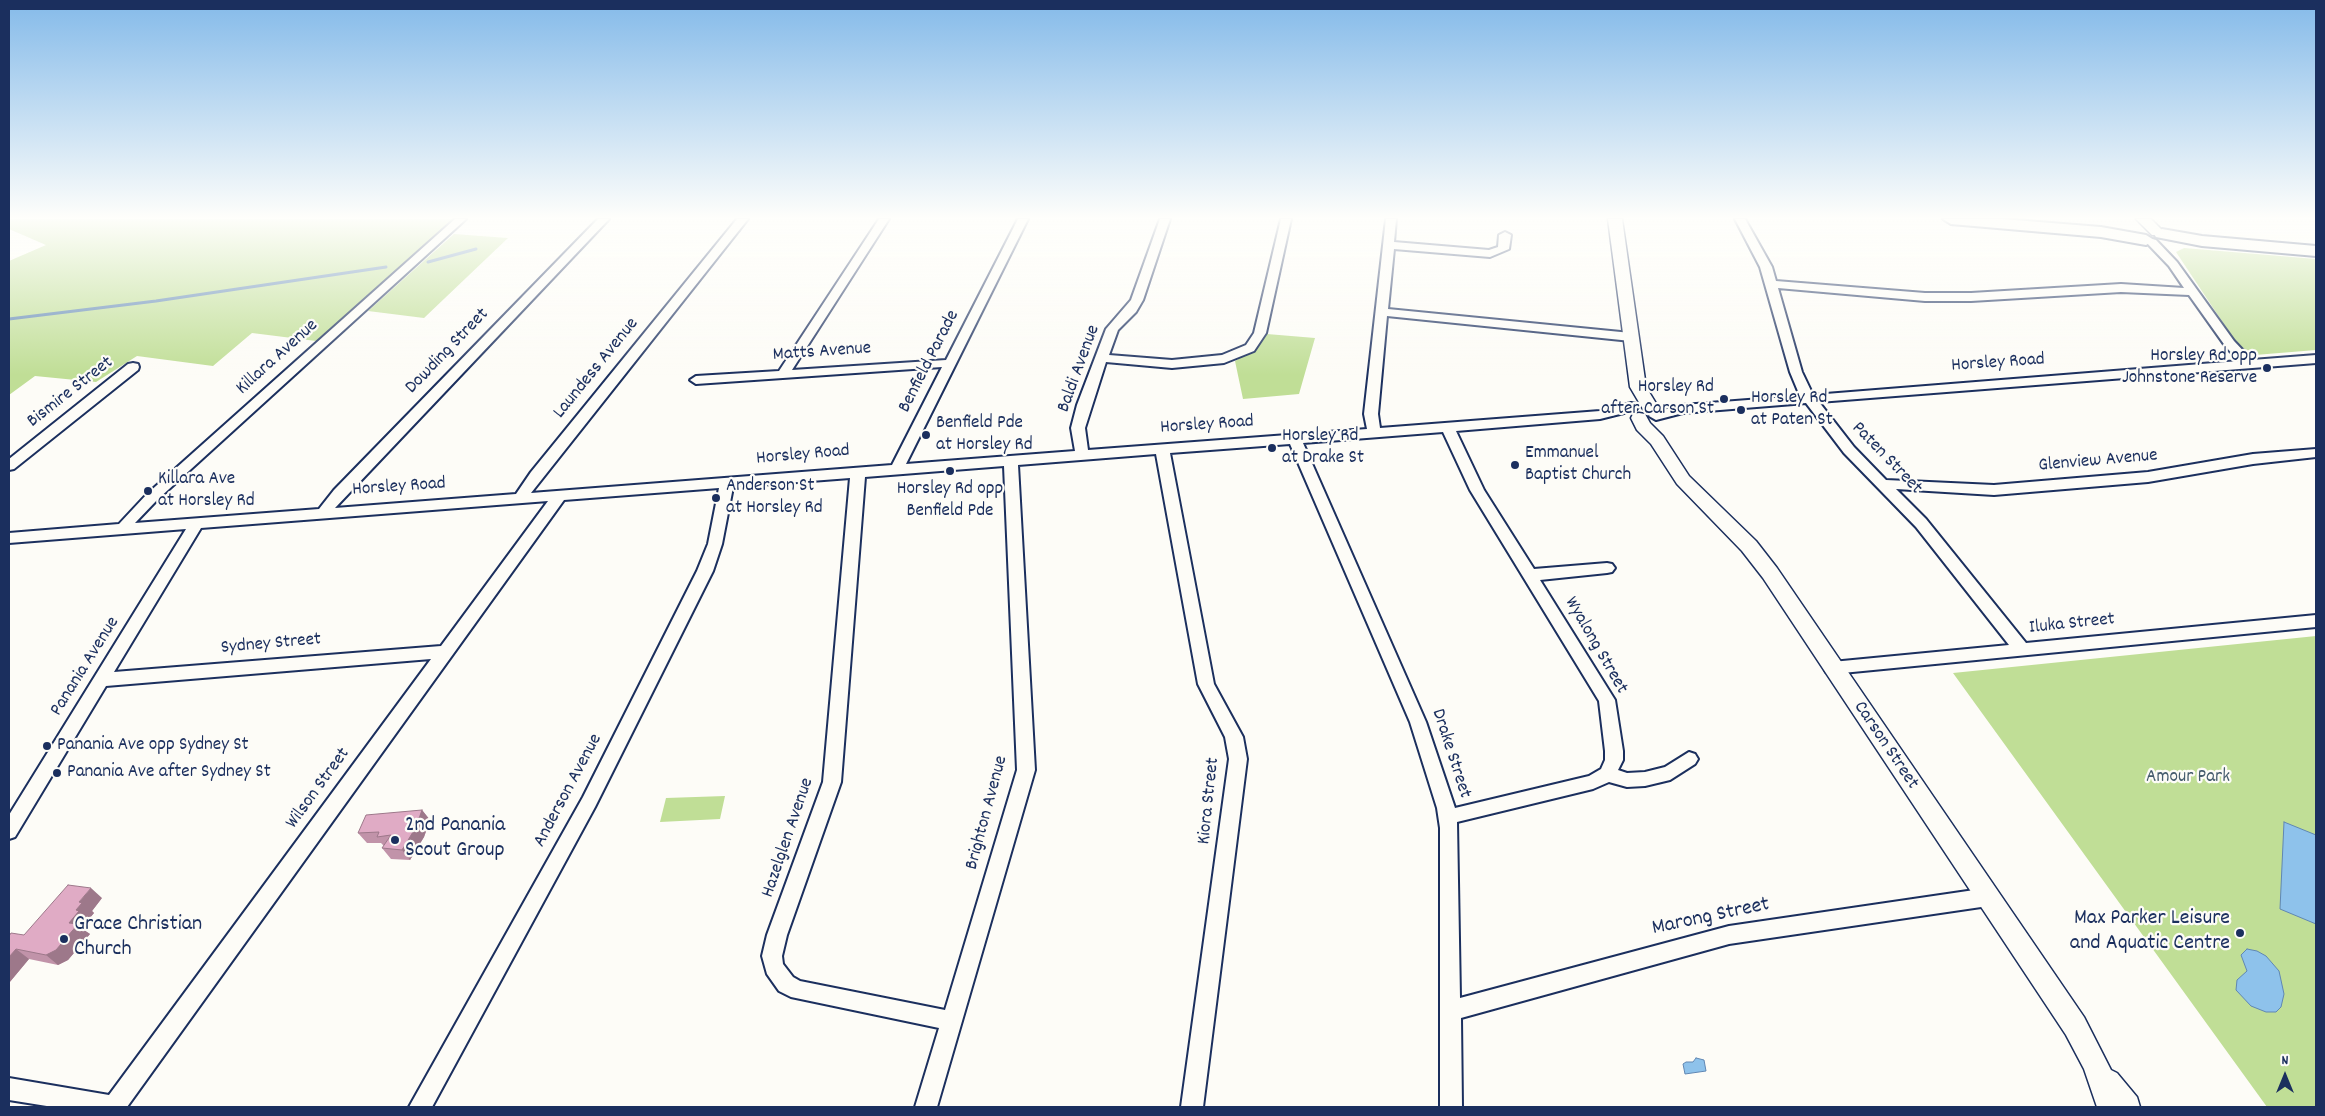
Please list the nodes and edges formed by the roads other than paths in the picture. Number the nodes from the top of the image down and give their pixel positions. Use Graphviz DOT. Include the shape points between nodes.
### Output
graph roads {
  1 [pos="403,271"];
  2 [pos="554,271"];
  3 [pos="701,271"];
  4 [pos="850,271"];
  5 [pos="997,271"];
  6 [pos="1147,271"];
  7 [pos="1274,271"];
  8 [pos="1385,271"];
  9 [pos="1622,271"];
  10 [pos="1767,271"];
  11 [pos="2178,271"];
  12 [pos="1771,284"];
  13 [pos="2193,292"];
  14 [pos="1381,312"];
  15 [pos="1631,337"];
  16 [pos="1101,358"];
  17 [pos="2316,359"];
  18 [pos="951,363"];
  19 [pos="2249,364"];
  20 [pos="133,367"];
  21 [pos="783,374"];
  22 [pos="696,380"];
  23 [pos="1808,398"];
  24 [pos="1644,411"];
  25 [pos="1448,427"];
  26 [pos="1374,431"];
  27 [pos="1295,439"];
  28 [pos="1162,449"];
  29 [pos="2316,453"];
  30 [pos="1082,454"];
  31 [pos="1011,460"];
  32 [pos="9,466"];
  33 [pos="898,469"];
  34 [pos="858,472"];
  35 [pos="727,483"];
  36 [pos="1882,484"];
  37 [pos="559,496"];
  38 [pos="520,499"];
  39 [pos="323,514"];
  40 [pos="197,523"];
  41 [pos="123,529"];
  42 [pos="9,538"];
  43 [pos="1607,568"];
  44 [pos="1530,575"];
  45 [pos="2316,622"];
  46 [pos="2022,650"];
  47 [pos="446,652"];
  48 [pos="1832,668"];
  49 [pos="101,680"];
  50 [pos="1689,759"];
  51 [pos="1608,774"];
  52 [pos="1448,817"];
  53 [pos="9,831"];
  54 [pos="1988,897"];
  55 [pos="1450,1011"];
  56 [pos="951,1021"];
  57 [pos="2096,1064"];
  58 [pos="9,1089"];
  59 [pos="115,1107"];
  60 [pos="420,1107"];
  61 [pos="926,1107"];
  62 [pos="1192,1107"];
  63 [pos="1451,1107"];
  64 [pos="2110,1107"];
  65 [pos="2127,1107"];
  1 -- 41 [label="street, Killara Avenue" via="146,503"];
  2 -- 39 [label="street, Dowding Street" via="339,493"];
  3 -- 38 [label="street, Laundess Avenue"];
  4 -- 21 [label="street"];
  5 -- 18 [label="street, Benfield Parade"];
  6 -- 16 [label="street, Baldi Avenue" via="1135,304 1112,329"];
  7 -- 16 [label="street" via="1260,333 1250,348 1224,360 1182,364"];
  8 -- 14 [label="street"];
  9 -- 15 [label="street, Carson Street"];
  10 -- 12 [label="street, Paten Street"];
  11 -- 13 [label="street"];
  12 -- 13 [label="street" via="1925,297 2121,288"];
  12 -- 23 [label="street, Paten Street" via="1796,372"];
  13 -- 19 [label="street" via="2233,348"];
  14 -- 15 [label="street"];
  14 -- 26 [label="street" via="1370,414"];
  15 -- 24 [label="street, Carson Street"];
  16 -- 30 [label="street, Baldi Avenue" via="1079,420"];
  17 -- 19 [label="street, Horsley Road"];
  18 -- 21 [label="street, Matts Avenue"];
  18 -- 33 [label="street, Benfield Parade"];
  19 -- 23 [label="street, Horsley Road"];
  20 -- 32 [label="street, Bismire Street"];
  21 -- 22 [label="street, Matts Avenue"];
  23 -- 24 [label="street, Horsley Road"];
  23 -- 36 [label="street, Paten Street" via="1849,450"];
  24 -- 25 [label="street, Horsley Road"];
  24 -- 48 [label="street, Carson Street" via="1648,432 1658,440 1683,480 1759,557"];
  25 -- 26 [label="street, Horsley Road"];
  25 -- 44 [label="street, Wyalong Street" via="1477,490"];
  26 -- 27 [label="street, Horsley Road"];
  27 -- 28 [label="street, Horsley Road"];
  27 -- 52 [label="street, Drake Street" via="1418,722"];
  28 -- 30 [label="street, Horsley Road"];
  28 -- 62 [label="street, Kiora Street" via="1204,678 1234,737 1238,759"];
  29 -- 36 [label="street, Glenview Avenue" via="2253,459 2148,477 1994,490"];
  30 -- 31 [label="street, Horsley Road"];
  31 -- 33 [label="street, Horsley Road"];
  31 -- 56 [label="street, Brighton Avenue" via="1026,770"];
  33 -- 34 [label="street, Horsley Road"];
  34 -- 35 [label="street, Horsley Road"];
  34 -- 56 [label="street, Hazelglen Avenue" via="832,782 772,956 774,967 786,984 798,990"];
  35 -- 37 [label="street, Horsley Road"];
  35 -- 60 [label="street, Anderson Avenue" via="715,544 705,572 581,816"];
  36 -- 46 [label="street, Paten Street" via="1921,523"];
  37 -- 38 [label="street, Horsley Road"];
  37 -- 47 [label="street, Wilson Street"];
  38 -- 39 [label="street, Horsley Road"];
  39 -- 40 [label="street, Horsley Road"];
  40 -- 41 [label="street, Horsley Road"];
  40 -- 49 [label="street, Panania Avenue"];
  41 -- 42 [label="street, Horsley Road"];
  43 -- 44 [label="street"];
  44 -- 51 [label="street, Wyalong Street" via="1607,700 1614,751"];
  45 -- 46 [label="street, Iluka Street"];
  46 -- 48 [label="street, Iluka Street"];
  47 -- 49 [label="street, Sydney Street"];
  47 -- 59 [label="street, Wilson Street"];
  48 -- 54 [label="street, Carson Street"];
  49 -- 53 [label="street, Panania Avenue"];
  50 -- 51 [label="street" via="1670,773 1645,779 1627,780"];
  51 -- 52 [label="street" via="1593,782"];
  52 -- 55 [label="street, Drake Street"];
  54 -- 55 [label="street, Marong Street" via="1729,935"];
  54 -- 57 [label="street, Carson Street" via="2065,1009"];
  55 -- 63 [label="street, Drake Street"];
  56 -- 61 [label="street, Brighton Avenue"];
  57 -- 64 [label="street, Carson Street"];
  57 -- 65 [label="street, Carson Street"];
  58 -- 59 [label="street"];
}
